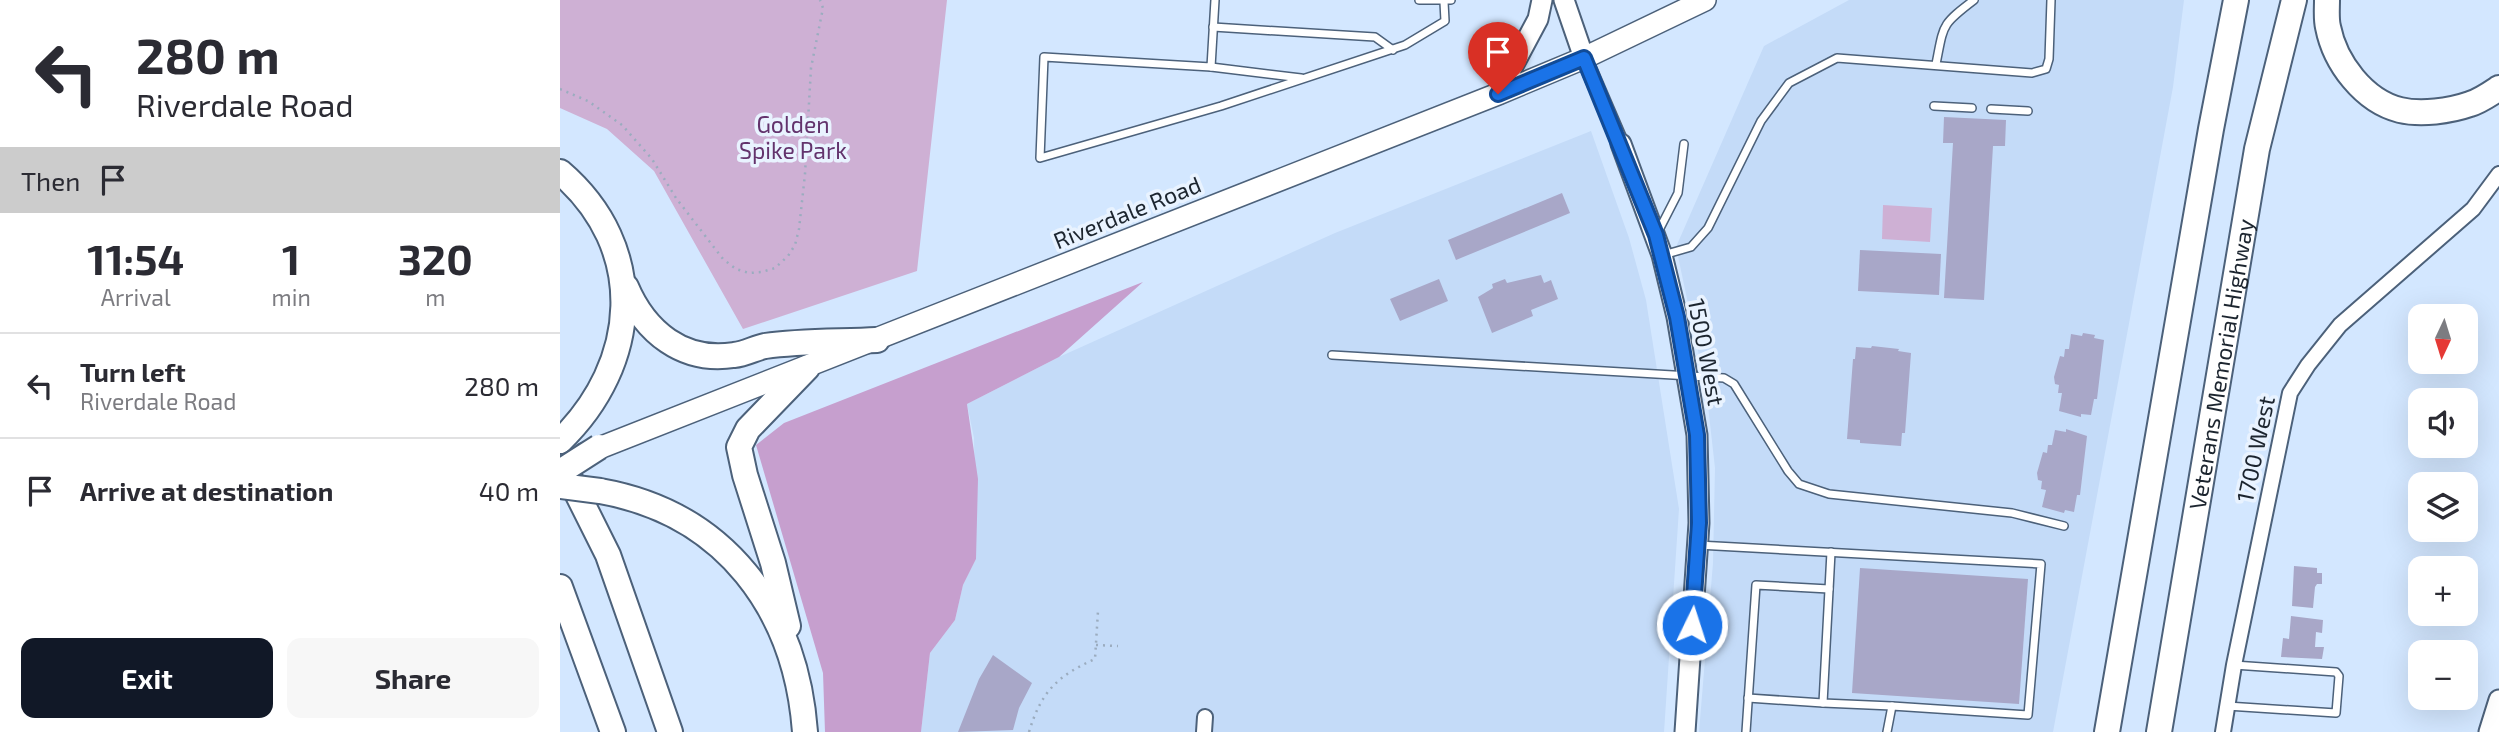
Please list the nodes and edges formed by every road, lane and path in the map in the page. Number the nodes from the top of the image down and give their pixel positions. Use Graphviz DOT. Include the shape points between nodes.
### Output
graph roads {
  1 [pos="820,0"];
  2 [pos="1214,0"];
  3 [pos="1419,0"];
  4 [pos="1542,0"];
  5 [pos="1564,0"];
  6 [pos="1705,0"];
  7 [pos="1974,0"];
  8 [pos="2051,0"];
  9 [pos="2236,0"];
  10 [pos="2294,0"];
  11 [pos="2327,0"];
  12 [pos="1448,1"];
  13 [pos="1213,27"];
  14 [pos="1393,50"];
  15 [pos="1584,58"];
  16 [pos="1936,64"];
  17 [pos="1211,67"];
  18 [pos="1306,78"];
  19 [pos="2499,88"];
  20 [pos="560,89"];
  21 [pos="1498,94"];
  22 [pos="1934,106"];
  23 [pos="1972,108"];
  24 [pos="1991,109"];
  25 [pos="2028,111"];
  26 [pos="1621,144"];
  27 [pos="1684,144"];
  28 [pos="560,172"];
  29 [pos="2499,174"];
  30 [pos="1656,235"];
  31 [pos="1662,256"];
  32 [pos="621,273"];
  33 [pos="877,340"];
  34 [pos="1332,355"];
  35 [pos="807,368"];
  36 [pos="1688,377"];
  37 [pos="599,447"];
  38 [pos="561,464"];
  39 [pos="2064,526"];
  40 [pos="1698,545"];
  41 [pos="1831,552"];
  42 [pos="560,587"];
  43 [pos="1829,589"];
  44 [pos="1098,611"];
  45 [pos="1096,645"];
  46 [pos="1118,646"];
  47 [pos="792,657"];
  48 [pos="2234,665"];
  49 [pos="1748,698"];
  50 [pos="2499,700"];
  51 [pos="1823,703"];
  52 [pos="1892,706"];
  53 [pos="2227,706"];
  54 [pos="613,732"];
  55 [pos="670,732"];
  56 [pos="805,732"];
  57 [pos="1029,732"];
  58 [pos="1685,732"];
  59 [pos="1746,732"];
  60 [pos="1887,732"];
  61 [pos="2107,732"];
  62 [pos="2159,732"];
  63 [pos="2223,732"];
  64 [pos="2489,732"];
  1 -- 20 [label="path" via="823,8 811,68 799,229 788,256 775,268 749,273 723,259 622,125 588,101"];
  2 -- 13 [label="lane"];
  3 -- 12 [label="lane"];
  4 -- 21 [label="street" via="1538,19"];
  5 -- 15 [label="street, 1500 West"];
  6 -- 15 [label="main road, Riverdale Road"];
  7 -- 16 [label="lane" via="1948,19"];
  8 -- 16 [label="lane" via="2046,69 2032,73"];
  9 -- 61 [label="highway"];
  10 -- 62 [label="highway, Veterans Memorial Highway" via="2257,149"];
  11 -- 19 [label="highway" via="2335,48 2350,75 2370,96 2400,110 2437,111 2473,104"];
  12 -- 14 [label="lane" via="1445,21"];
  13 -- 14 [label="lane" via="1375,37"];
  13 -- 17 [label="lane"];
  14 -- 18 [label="lane"];
  15 -- 21 [label="main road, Riverdale Road"];
  15 -- 26 [label="street, 1500 West"];
  16 -- 31 [label="lane" via="1837,58 1789,83 1761,121 1708,228 1691,247"];
  17 -- 18 [label="lane"];
  17 -- 18 [label="lane" via="1044,57 1040,158"];
  21 -- 33 [label="main road, Riverdale Road"];
  22 -- 23 [label="lane"];
  24 -- 25 [label="lane"];
  26 -- 30 [label="street, 1500 West"];
  27 -- 30 [label="lane" via="1678,193"];
  28 -- 32 [label="highway" via="603,224"];
  29 -- 48 [label="street, 1700 West" via="2473,209 2340,325 2290,393"];
  30 -- 31 [label="street, 1500 West"];
  31 -- 36 [label="street, 1500 West"];
  32 -- 33 [label="highway" via="639,314 653,330 692,352 725,356 763,347"];
  32 -- 38 [label="highway" via="623,309 609,375"];
  33 -- 35 [label="main road, Riverdale Road"];
  34 -- 36 [label="lane"];
  35 -- 37 [label="main road, Riverdale Road"];
  35 -- 47 [label="highway" via="748,429 740,447 786,613"];
  36 -- 39 [label="lane" via="1714,376 1734,384 1799,484 1829,494 2012,513"];
  36 -- 40 [label="street, 1500 West" via="1697,435"];
  37 -- 38 [label="highway, bridge"];
  38 -- 47 [label="highway, bridge" via="600,491 663,510 715,542 758,589"];
  38 -- 55 [label="highway" via="608,555"];
  40 -- 41 [label="lane"];
  40 -- 58 [label="street, 1500 West"];
  41 -- 43 [label="lane"];
  41 -- 52 [label="lane" via="2041,564 2028,715"];
  42 -- 54 [label="highway"];
  43 -- 49 [label="lane" via="1756,585"];
  43 -- 51 [label="lane"];
  44 -- 45 [label="path"];
  45 -- 46 [label="path"];
  45 -- 57 [label="path" via="1094,659 1073,668 1050,687"];
  47 -- 56 [label="highway"];
  48 -- 53 [label="street, 1700 West"];
  48 -- 53 [label="lane" via="2336,672 2336,713"];
  49 -- 51 [label="lane"];
  49 -- 59 [label="lane"];
  50 -- 64 [label="street"];
  51 -- 52 [label="lane"];
  52 -- 60 [label="lane"];
  53 -- 63 [label="street, 1700 West"];
}
